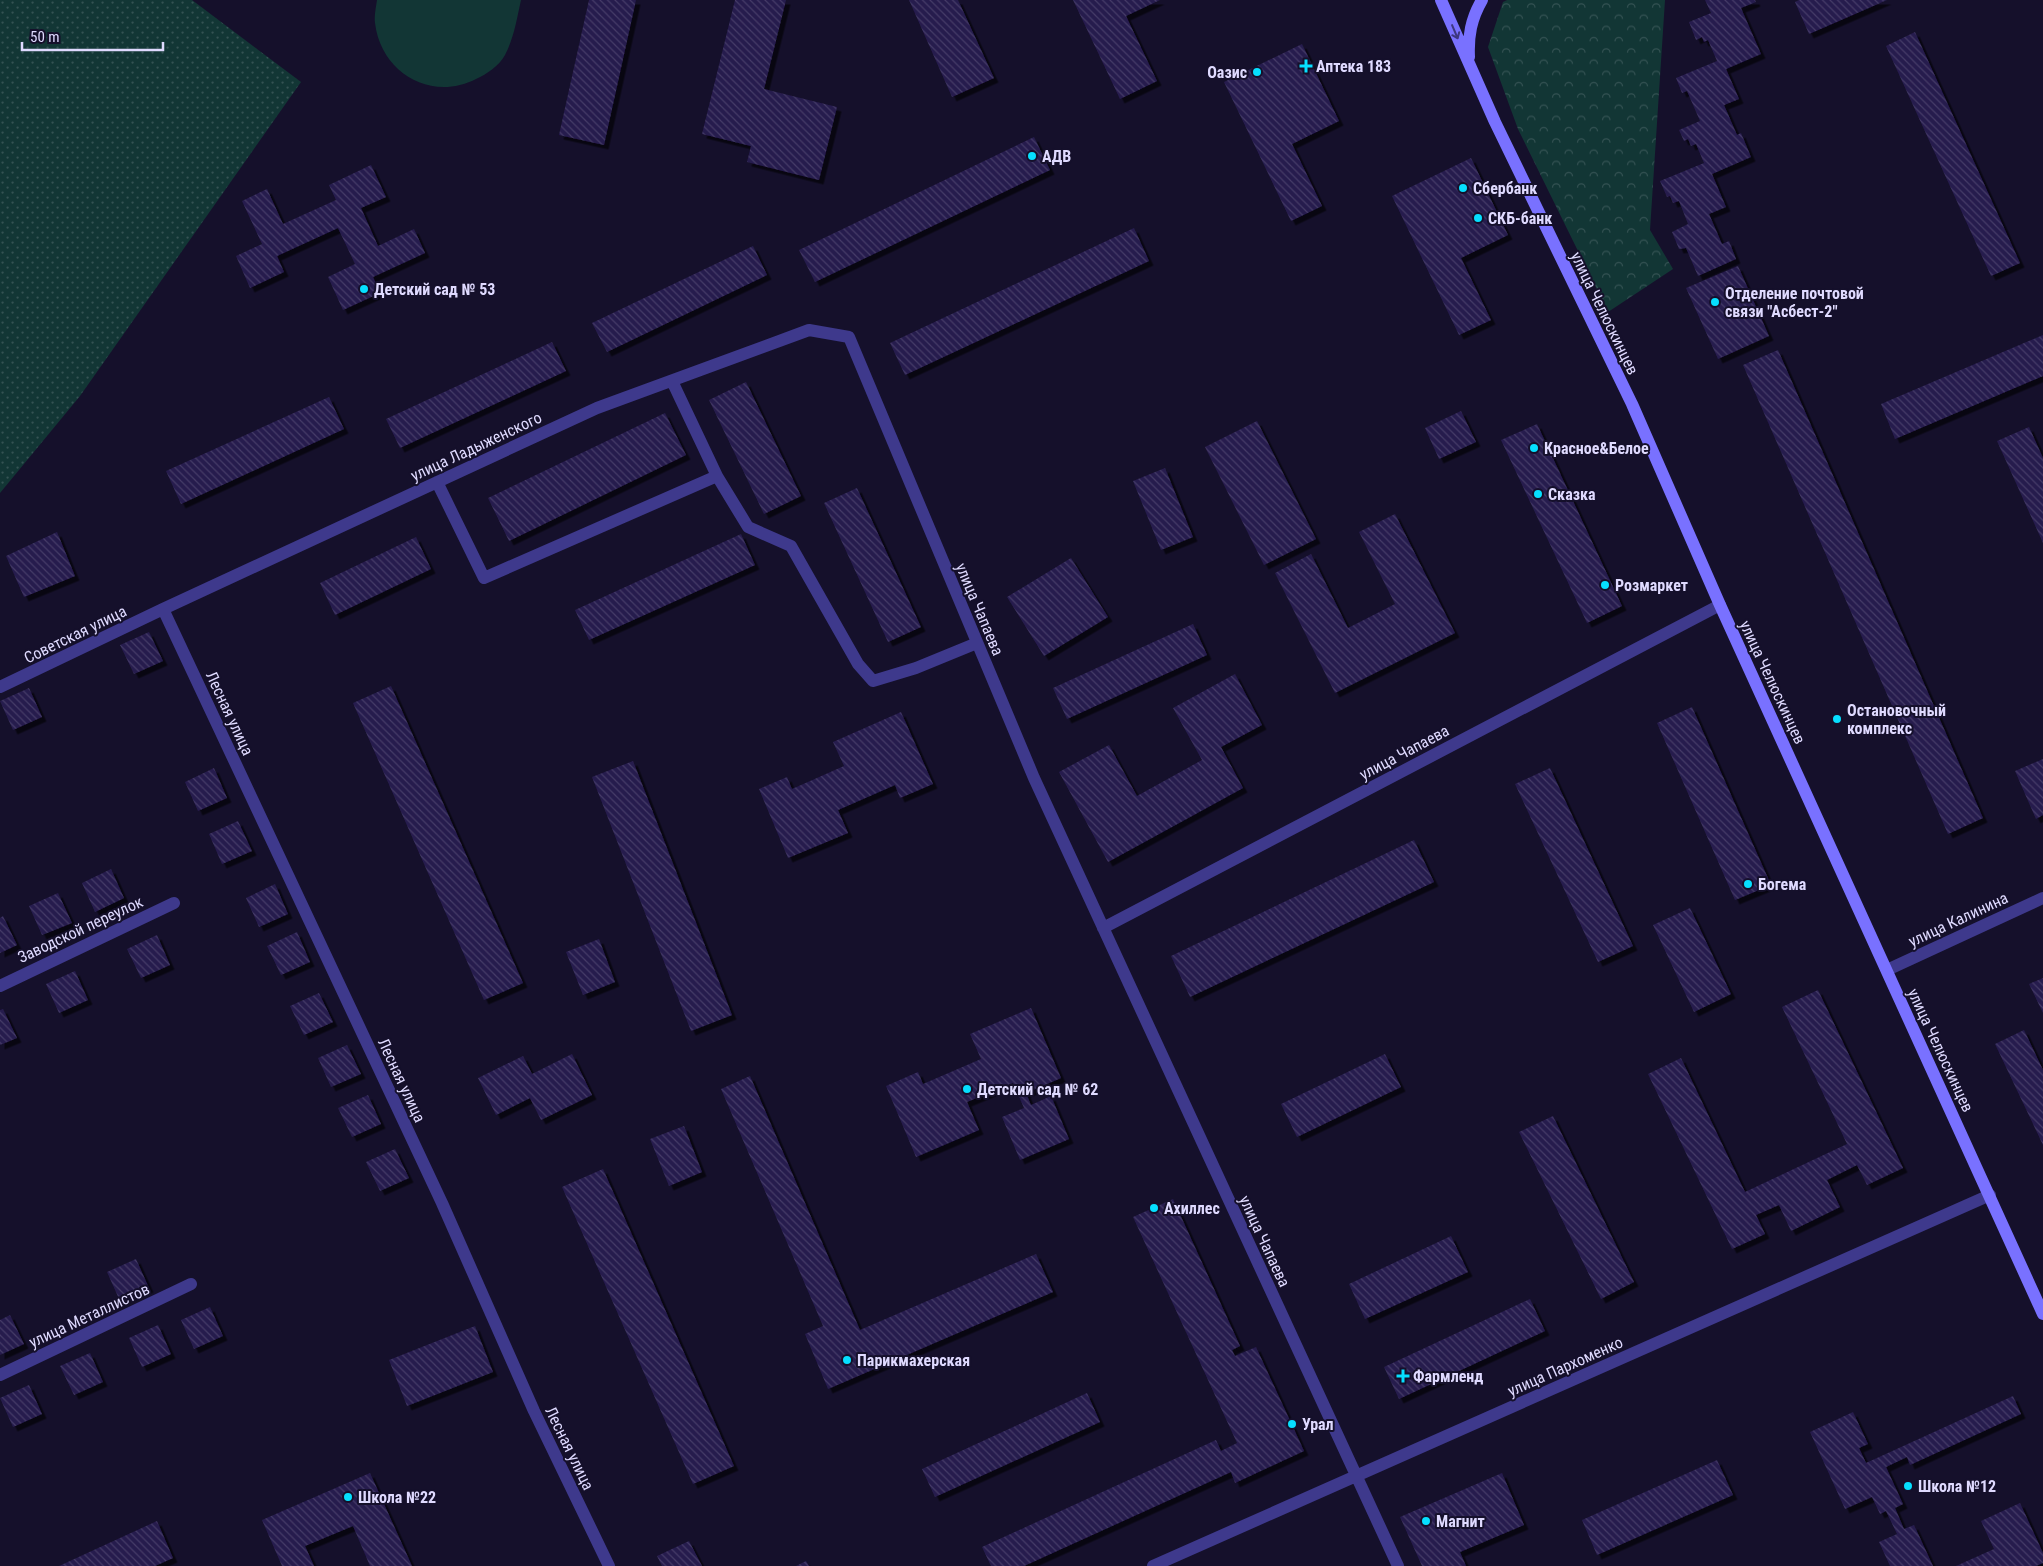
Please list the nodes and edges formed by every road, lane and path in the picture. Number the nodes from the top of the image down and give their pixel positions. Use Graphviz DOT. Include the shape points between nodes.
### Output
graph roads {
  1 [pos="1442,0"];
  2 [pos="1482,0"];
  3 [pos="1469,65"];
  4 [pos="809,330"];
  5 [pos="672,381"];
  6 [pos="717,476"];
  7 [pos="437,482"];
  8 [pos="1720,605"];
  9 [pos="163,609"];
  10 [pos="977,643"];
  11 [pos="0,688"];
  12 [pos="2043,898"];
  13 [pos="174,903"];
  14 [pos="1103,928"];
  15 [pos="1887,970"];
  16 [pos="0,986"];
  17 [pos="1990,1195"];
  18 [pos="191,1284"];
  19 [pos="2043,1314"];
  20 [pos="0,1375"];
  21 [pos="1356,1477"];
  22 [pos="609,1566"];
  23 [pos="1153,1566"];
  24 [pos="1398,1566"];
  1 -- 3 [label="street, улица Челюскинцев, one-way"];
  2 -- 3 [label="street" via="1473,15 1468,45"];
  3 -- 8 [label="street, улица Челюскинцев" via="1632,404"];
  4 -- 5 [label="street, улица Ладыженского"];
  4 -- 10 [label="street, улица Чапаева" via="849,337"];
  5 -- 6 [label="street"];
  5 -- 7 [label="street, улица Ладыженского" via="598,408"];
  6 -- 7 [label="street" via="484,578"];
  6 -- 10 [label="street" via="748,527 791,546 858,664 872,681 916,668"];
  7 -- 9 [label="street, улица Ладыженского"];
  8 -- 14 [label="street, улица Чапаева"];
  8 -- 15 [label="street, улица Челюскинцев"];
  9 -- 11 [label="street, Советская улица"];
  9 -- 22 [label="street, Лесная улица" via="442,1203 534,1411"];
  10 -- 14 [label="street, улица Чапаева"];
  12 -- 15 [label="street, улица Калинина"];
  13 -- 16 [label="street, Заводской переулок"];
  14 -- 21 [label="street, улица Чапаева"];
  15 -- 17 [label="street, улица Челюскинцев"];
  17 -- 19 [label="street, улица Челюскинцев"];
  17 -- 21 [label="street, улица Пархоменко"];
  18 -- 20 [label="street, улица Металлистов"];
  21 -- 23 [label="street, улица Пархоменко"];
  21 -- 24 [label="street, улица Чапаева"];
}
